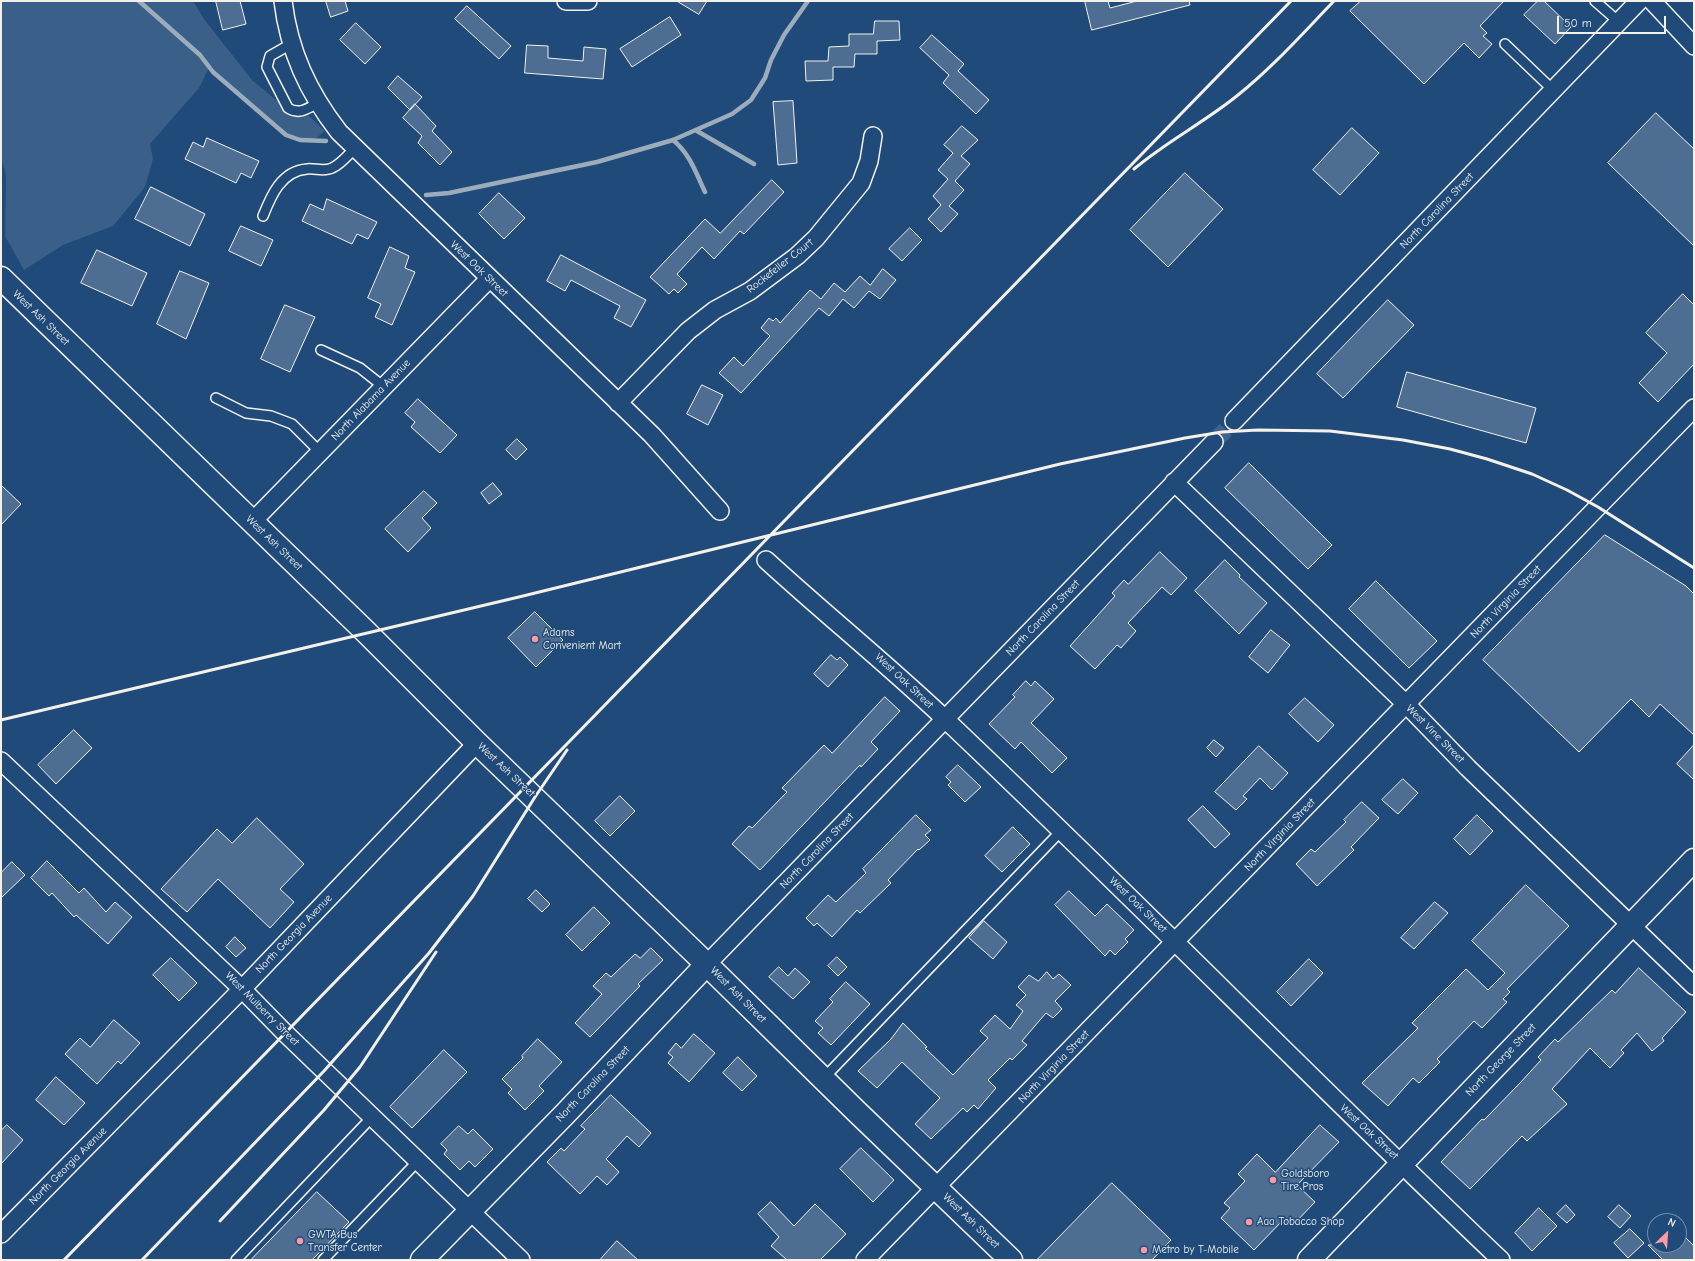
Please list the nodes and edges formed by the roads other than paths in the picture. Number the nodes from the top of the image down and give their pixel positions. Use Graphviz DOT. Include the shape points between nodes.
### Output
graph roads {
  1 [pos="283,1"];
  2 [pos="566,1"];
  3 [pos="588,1"];
  4 [pos="1595,1"];
  5 [pos="1639,1"];
  6 [pos="1652,1"];
  7 [pos="1619,22"];
  8 [pos="291,44"];
  9 [pos="1505,44"];
  10 [pos="1694,46"];
  11 [pos="1553,90"];
  12 [pos="318,103"];
  13 [pos="873,136"];
  14 [pos="355,148"];
  15 [pos="262,216"];
  16 [pos="1,278"];
  17 [pos="489,279"];
  18 [pos="321,350"];
  19 [pos="384,387"];
  20 [pos="216,398"];
  21 [pos="618,403"];
  22 [pos="1694,408"];
  23 [pos="1234,421"];
  24 [pos="1214,442"];
  25 [pos="320,452"];
  26 [pos="1174,482"];
  27 [pos="720,511"];
  28 [pos="252,522"];
  29 [pos="766,560"];
  30 [pos="1406,704"];
  31 [pos="945,719"];
  32 [pos="477,743"];
  33 [pos="4,770"];
  34 [pos="1061,831"];
  35 [pos="1694,860"];
  36 [pos="1632,926"];
  37 [pos="1176,942"];
  38 [pos="707,964"];
  39 [pos="1694,986"];
  40 [pos="242,989"];
  41 [pos="823,1079"];
  42 [pos="372,1117"];
  43 [pos="418,1161"];
  44 [pos="1401,1162"];
  45 [pos="936,1187"];
  46 [pos="469,1211"];
  47 [pos="3,1227"];
  48 [pos="236,1260"];
  49 [pos="323,1260"];
  50 [pos="422,1260"];
  51 [pos="521,1260"];
  52 [pos="865,1260"];
  53 [pos="1011,1260"];
  54 [pos="1309,1260"];
  55 [pos="1501,1260"];
  1 -- 8 [label="street, West Oak Street"];
  2 -- 3 [label="street"];
  4 -- 7 [label="lane"];
  5 -- 7 [label="street, North Carolina Street"];
  6 -- 10 [label="street"];
  7 -- 11 [label="street, North Carolina Street"];
  8 -- 12 [label="street, West Oak Street" via="307,85"];
  8 -- 12 [label="lane" via="270,56 267,67 288,108 302,112"];
  9 -- 11 [label="lane"];
  11 -- 23 [label="street, North Carolina Street"];
  12 -- 14 [label="street, West Oak Street" via="339,132"];
  13 -- 21 [label="street, Rockefeller Court" via="869,161 861,183 816,238 798,256 750,291 715,310 688,331"];
  14 -- 15 [label="lane" via="332,168 299,170 290,174 273,192"];
  14 -- 17 [label="street, West Oak Street"];
  16 -- 28 [label="main road, West Ash Street"];
  17 -- 19 [label="street, North Alabama Avenue"];
  17 -- 21 [label="street, West Oak Street"];
  18 -- 19 [label="lane" via="360,368"];
  19 -- 25 [label="street, North Alabama Avenue"];
  20 -- 25 [label="lane" via="246,413 270,416 292,424"];
  21 -- 27 [label="street, West Oak Street" via="652,435"];
  22 -- 30 [label="street, North Virginia Street"];
  24 -- 26 [label="street, North Carolina Street"];
  25 -- 28 [label="street, North Alabama Avenue"];
  26 -- 30 [label="street, West Vine Street"];
  26 -- 31 [label="street, North Carolina Street"];
  28 -- 32 [label="main road, West Ash Street"];
  29 -- 31 [label="street, West Oak Street"];
  30 -- 36 [label="street, West Vine Street" via="1468,768"];
  30 -- 37 [label="street, North Virginia Street"];
  31 -- 34 [label="street, West Oak Street"];
  31 -- 38 [label="street, North Carolina Street"];
  32 -- 38 [label="main road, West Ash Street"];
  32 -- 40 [label="street, North Georgia Avenue"];
  33 -- 40 [label="street, West Mulberry Street"];
  34 -- 37 [label="street, West Oak Street"];
  34 -- 41 [label="lane"];
  35 -- 36 [label="main road, North George Street"];
  36 -- 39 [label="street, West Vine Street"];
  36 -- 44 [label="main road, North George Street"];
  37 -- 44 [label="street, West Oak Street"];
  37 -- 45 [label="street, North Virginia Street"];
  38 -- 41 [label="main road, West Ash Street"];
  38 -- 46 [label="main road, North Carolina Street"];
  40 -- 42 [label="street, West Mulberry Street"];
  40 -- 47 [label="street, North Georgia Avenue"];
  41 -- 45 [label="main road, West Ash Street"];
  42 -- 43 [label="street, West Mulberry Street"];
  42 -- 48 [label="lane"];
  43 -- 46 [label="street, West Mulberry Street"];
  43 -- 49 [label="lane"];
  44 -- 54 [label="main road, North George Street"];
  44 -- 55 [label="street, West Oak Street"];
  45 -- 52 [label="street, North Virginia Street"];
  45 -- 53 [label="main road, West Ash Street"];
  46 -- 50 [label="main road, North Carolina Street"];
  46 -- 51 [label="street, West Mulberry Street"];
}
